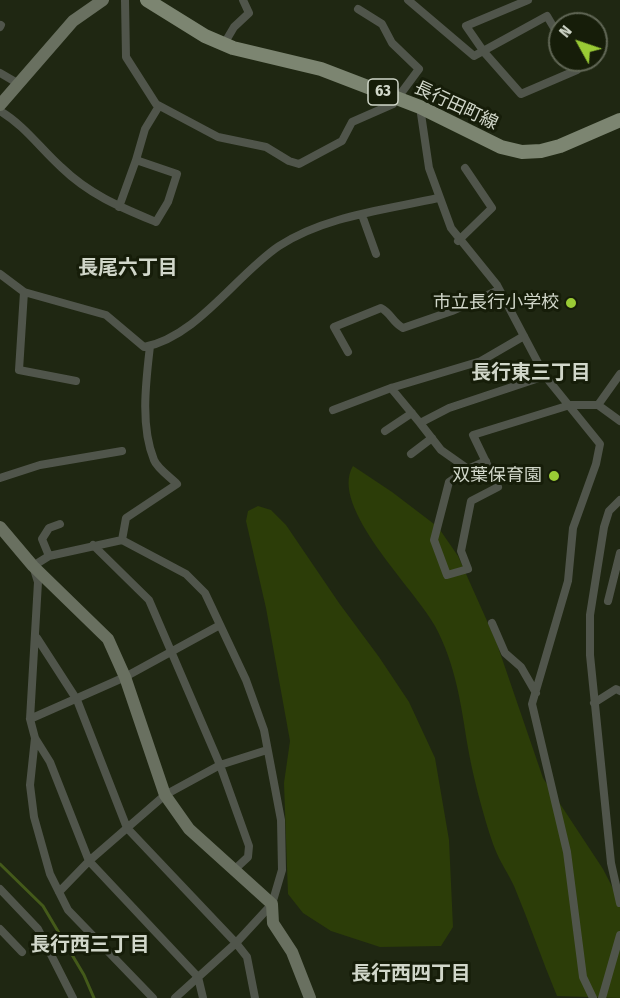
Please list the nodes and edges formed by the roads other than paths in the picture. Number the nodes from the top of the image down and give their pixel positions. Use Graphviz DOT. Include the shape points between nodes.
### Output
graph roads {
  1 [pos="103,0"];
  2 [pos="125,0"];
  3 [pos="147,0"];
  4 [pos="243,0"];
  5 [pos="408,0"];
  6 [pos="528,0"];
  7 [pos="358,9"];
  8 [pos="548,15"];
  9 [pos="224,44"];
  10 [pos="484,52"];
  11 [pos="572,72"];
  12 [pos="0,73"];
  13 [pos="19,84"];
  14 [pos="397,98"];
  15 [pos="0,105"];
  16 [pos="159,106"];
  17 [pos="420,107"];
  18 [pos="0,111"];
  19 [pos="620,120"];
  20 [pos="136,160"];
  21 [pos="465,168"];
  22 [pos="438,198"];
  23 [pos="119,207"];
  24 [pos="362,215"];
  25 [pos="458,241"];
  26 [pos="376,254"];
  27 [pos="0,274"];
  28 [pos="499,290"];
  29 [pos="24,292"];
  30 [pos="524,336"];
  31 [pos="150,346"];
  32 [pos="348,352"];
  33 [pos="620,374"];
  34 [pos="545,376"];
  35 [pos="76,381"];
  36 [pos="391,388"];
  37 [pos="570,405"];
  38 [pos="598,405"];
  39 [pos="333,410"];
  40 [pos="412,413"];
  41 [pos="620,421"];
  42 [pos="420,423"];
  43 [pos="385,430"];
  44 [pos="432,438"];
  45 [pos="122,451"];
  46 [pos="411,454"];
  47 [pos="486,461"];
  48 [pos="468,469"];
  49 [pos="0,478"];
  50 [pos="620,500"];
  51 [pos="60,524"];
  52 [pos="0,527"];
  53 [pos="122,540"];
  54 [pos="93,545"];
  55 [pos="620,553"];
  56 [pos="49,556"];
  57 [pos="33,566"];
  58 [pos="608,601"];
  59 [pos="492,623"];
  60 [pos="220,625"];
  61 [pos="37,638"];
  62 [pos="171,651"];
  63 [pos="125,677"];
  64 [pos="620,691"];
  65 [pos="536,693"];
  66 [pos="77,700"];
  67 [pos="594,703"];
  68 [pos="30,719"];
  69 [pos="35,738"];
  70 [pos="267,750"];
  71 [pos="220,765"];
  72 [pos="165,795"];
  73 [pos="127,828"];
  74 [pos="89,861"];
  75 [pos="616,864"];
  76 [pos="234,870"];
  77 [pos="0,889"];
  78 [pos="59,892"];
  79 [pos="620,903"];
  80 [pos="272,904"];
  81 [pos="0,929"];
  82 [pos="620,935"];
  83 [pos="236,943"];
  84 [pos="22,952"];
  85 [pos="198,977"];
  86 [pos="73,998"];
  87 [pos="153,998"];
  88 [pos="175,998"];
  89 [pos="203,998"];
  90 [pos="255,998"];
  91 [pos="310,998"];
  92 [pos="593,998"];
  93 [pos="602,998"];
  1 -- 13 [label="street" via="73,21"];
  2 -- 16 [label="street" via="126,57"];
  3 -- 9 [label="main road, 長行田町線 / 63"];
  4 -- 9 [label="street" via="249,13"];
  5 -- 10 [label="street" via="474,56"];
  6 -- 10 [label="street" via="466,26"];
  7 -- 14 [label="street" via="382,24 392,43 418,69"];
  8 -- 10 [label="street"];
  9 -- 14 [label="main road, 長行田町線 / 63" via="321,69"];
  10 -- 11 [label="street" via="521,94"];
  12 -- 13 [label="street"];
  13 -- 15 [label="street"];
  14 -- 16 [label="street" via="393,104 352,122 342,141 299,164 266,147 218,137"];
  14 -- 17 [label="main road, 長行田町線 / 63"];
  16 -- 20 [label="street" via="145,129"];
  17 -- 19 [label="main road, 長行田町線 / 63" via="501,147 522,152 560,146"];
  17 -- 22 [label="street" via="429,168"];
  18 -- 23 [label="street" via="14,119 62,168 103,201"];
  20 -- 23 [label="street"];
  20 -- 23 [label="street" via="177,174 168,202 156,222"];
  21 -- 25 [label="street" via="492,208"];
  22 -- 24 [label="street"];
  22 -- 25 [label="street"];
  24 -- 26 [label="street"];
  24 -- 31 [label="street" via="325,225 279,246 211,307 172,336"];
  25 -- 28 [label="street"];
  27 -- 29 [label="street"];
  28 -- 30 [label="street"];
  28 -- 32 [label="street" via="402,328 381,308 334,327"];
  29 -- 31 [label="street" via="106,315 144,347"];
  29 -- 35 [label="street" via="19,370"];
  30 -- 34 [label="street"];
  30 -- 36 [label="street" via="482,361"];
  31 -- 53 [label="street" via="144,394 154,461 177,484 126,518"];
  33 -- 38 [label="street"];
  34 -- 37 [label="street"];
  34 -- 42 [label="street" via="449,408"];
  36 -- 39 [label="street"];
  36 -- 40 [label="street"];
  37 -- 38 [label="street"];
  37 -- 47 [label="street" via="473,435"];
  37 -- 65 [label="street" via="600,444 573,528 568,581"];
  38 -- 41 [label="street"];
  40 -- 42 [label="street"];
  40 -- 43 [label="street"];
  42 -- 44 [label="street"];
  44 -- 46 [label="street"];
  44 -- 48 [label="street" via="441,450"];
  45 -- 49 [label="street" via="40,465"];
  47 -- 48 [label="street"];
  47 -- 48 [label="street" via="498,487 471,501 461,551 468,569 447,575 434,540 449,482"];
  50 -- 67 [label="street" via="609,511 604,527 590,615"];
  51 -- 56 [label="street" via="50,528 42,539"];
  52 -- 57 [label="street"];
  53 -- 54 [label="street"];
  53 -- 60 [label="street" via="186,574 206,592"];
  54 -- 56 [label="street"];
  54 -- 62 [label="street" via="149,600"];
  55 -- 58 [label="street"];
  56 -- 57 [label="street"];
  57 -- 61 [label="street" via="39,582"];
  57 -- 63 [label="street" via="108,639"];
  59 -- 65 [label="street" via="506,653 521,667"];
  60 -- 62 [label="street"];
  60 -- 70 [label="street" via="246,680"];
  61 -- 66 [label="street"];
  61 -- 68 [label="street"];
  62 -- 63 [label="street"];
  62 -- 71 [label="street"];
  63 -- 66 [label="street"];
  63 -- 72 [label="street"];
  64 -- 67 [label="street" via="616,689"];
  65 -- 92 [label="street" via="532,704 567,852 583,977"];
  66 -- 68 [label="street"];
  66 -- 73 [label="street"];
  67 -- 75 [label="street"];
  68 -- 69 [label="street"];
  69 -- 74 [label="street" via="50,762"];
  69 -- 78 [label="street" via="30,785 34,817"];
  70 -- 71 [label="street"];
  70 -- 80 [label="street" via="281,820 282,870"];
  71 -- 72 [label="street"];
  71 -- 76 [label="street" via="249,846 248,857"];
  72 -- 73 [label="street"];
  72 -- 76 [label="street" via="189,829"];
  73 -- 74 [label="street"];
  73 -- 83 [label="street"];
  74 -- 78 [label="street"];
  74 -- 85 [label="street"];
  75 -- 79 [label="street"];
  76 -- 80 [label="street"];
  77 -- 86 [label="street" via="38,929"];
  78 -- 87 [label="street" via="68,910"];
  80 -- 83 [label="street"];
  80 -- 91 [label="street" via="273,923 292,952"];
  81 -- 84 [label="street"];
  82 -- 93 [label="street"];
  83 -- 85 [label="street"];
  83 -- 90 [label="street" via="246,957"];
  85 -- 88 [label="street"];
  85 -- 89 [label="street"];
}
